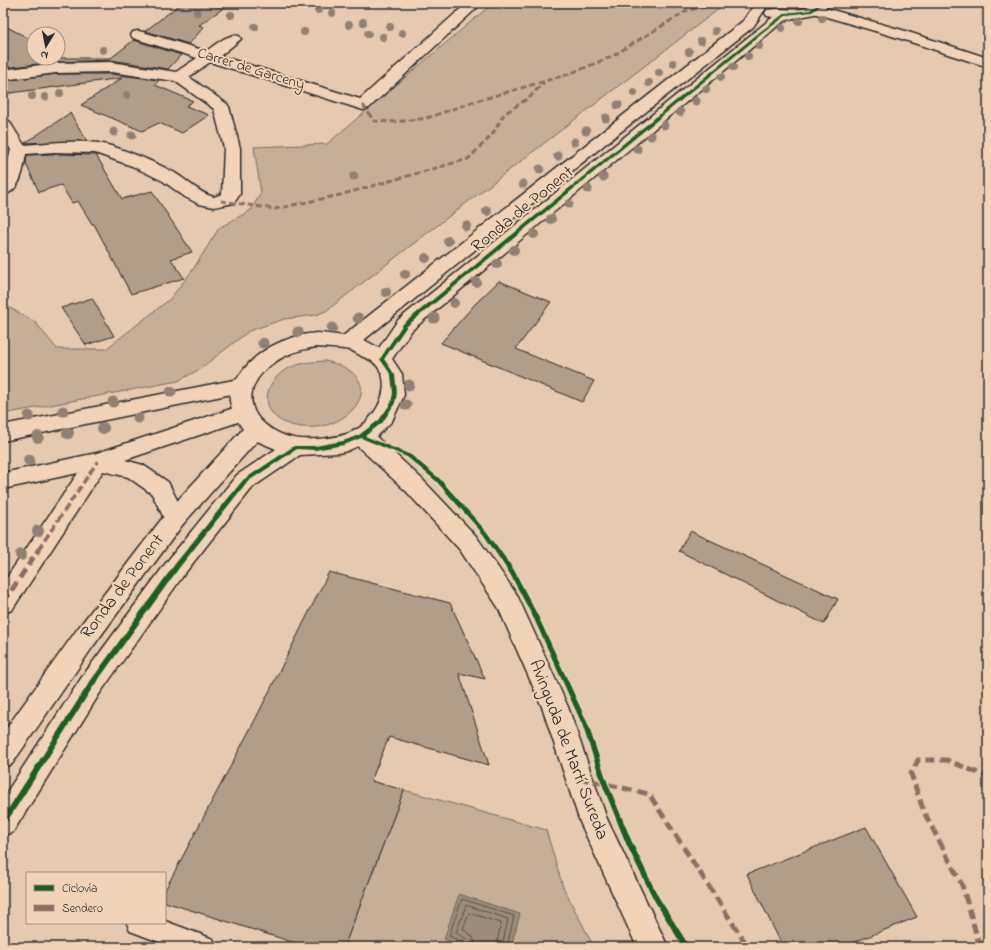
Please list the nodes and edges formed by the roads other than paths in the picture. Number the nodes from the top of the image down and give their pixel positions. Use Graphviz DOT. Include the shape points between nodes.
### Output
graph roads {
  1 [pos="474,3"];
  2 [pos="754,6"];
  3 [pos="818,6"];
  4 [pos="786,14"];
  5 [pos="138,34"];
  6 [pos="234,39"];
  7 [pos="210,56"];
  8 [pos="988,63"];
  9 [pos="3,75"];
  10 [pos="179,77"];
  11 [pos="3,124"];
  12 [pos="19,150"];
  13 [pos="9,173"];
  14 [pos="3,190"];
  15 [pos="349,342"];
  16 [pos="382,359"];
  17 [pos="244,385"];
  18 [pos="249,421"];
  19 [pos="3,433"];
  20 [pos="361,436"];
  21 [pos="296,447"];
  22 [pos="98,461"];
  23 [pos="3,481"];
  24 [pos="175,518"];
  25 [pos="3,603"];
  26 [pos="3,755"];
  27 [pos="3,823"];
  28 [pos="141,924"];
  29 [pos="205,947"];
  30 [pos="653,947"];
  1 -- 7 [label="street, Carrer de Garceny" via="363,105"];
  2 -- 4 [label="street"];
  2 -- 15 [label="street" via="748,24"];
  3 -- 4 [label="street" via="802,13"];
  3 -- 8 [label="street"];
  4 -- 16 [label="street, Ronda de Ponent" via="405,325"];
  5 -- 7 [label="street, Carrer de Garceny"];
  6 -- 7 [label="street"];
  7 -- 10 [label="street"];
  9 -- 10 [label="street" via="56,68 111,67"];
  10 -- 12 [label="street" via="221,107 232,148 231,194 228,199 214,202 205,200 169,177 138,162 97,148 54,147"];
  11 -- 12 [label="street"];
  12 -- 13 [label="street"];
  13 -- 14 [label="street" via="13,178"];
  15 -- 16 [label="street" via="368,349"];
  15 -- 17 [label="street" via="317,340 285,348 259,363 247,377"];
  16 -- 20 [label="street" via="393,375 393,403 381,421"];
  17 -- 18 [label="street" via="241,399"];
  17 -- 19 [label="street"];
  18 -- 21 [label="street" via="272,440"];
  18 -- 22 [label="street"];
  18 -- 24 [label="street, Ronda de Ponent"];
  20 -- 21 [label="street" via="325,447"];
  20 -- 30 [label="street, Avinguda de Martí Sureda" via="414,485 468,543 508,602 555,707 594,822"];
  21 -- 27 [label="street" via="245,481 177,566 91,685"];
  22 -- 23 [label="street"];
  22 -- 24 [label="street" via="135,471 160,488"];
  22 -- 25 [label="street"];
  24 -- 26 [label="street, Ronda de Ponent" via="84,638"];
  28 -- 29 [label="lane"];
}
